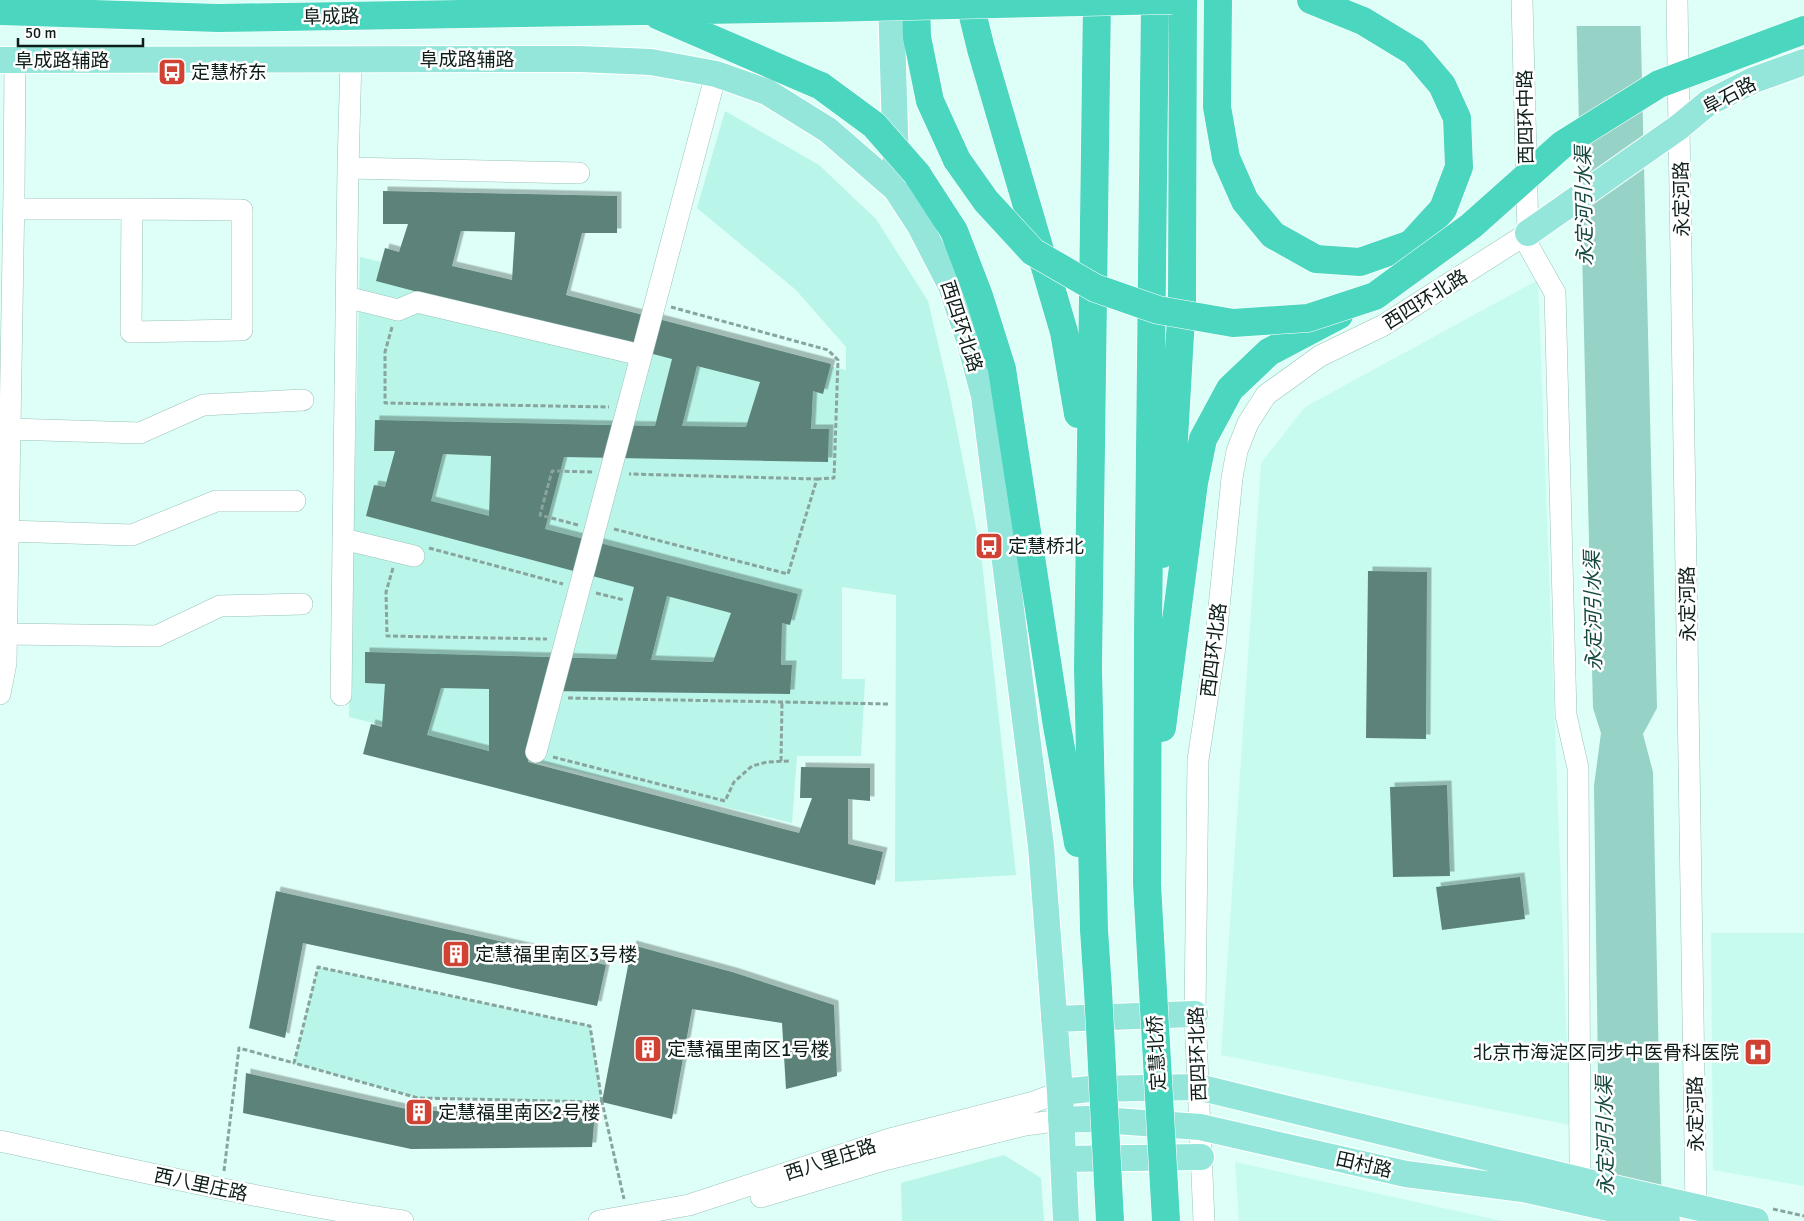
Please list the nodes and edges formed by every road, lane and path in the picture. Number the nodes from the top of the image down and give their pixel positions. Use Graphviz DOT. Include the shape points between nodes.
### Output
graph roads {
  1 [pos="891,0"];
  2 [pos="916,0"];
  3 [pos="969,0"];
  4 [pos="1097,0"];
  5 [pos="1155,0"];
  6 [pos="1172,0"];
  7 [pos="1183,0"];
  8 [pos="1218,0"];
  9 [pos="1311,0"];
  10 [pos="1522,0"];
  11 [pos="1677,0"];
  12 [pos="0,10"];
  13 [pos="651,12"];
  14 [pos="1804,30"];
  15 [pos="351,59"];
  16 [pos="7,60"];
  17 [pos="1804,62"];
  18 [pos="716,74"];
  19 [pos="1670,133"];
  20 [pos="348,168"];
  21 [pos="579,173"];
  22 [pos="907,182"];
  23 [pos="14,209"];
  24 [pos="132,209"];
  25 [pos="1525,235"];
  26 [pos="1375,296"];
  27 [pos="346,297"];
  28 [pos="655,302"];
  29 [pos="398,310"];
  30 [pos="641,355"];
  31 [pos="303,400"];
  32 [pos="627,407"];
  33 [pos="10,429"];
  34 [pos="610,473"];
  35 [pos="1090,478"];
  36 [pos="817,479"];
  37 [pos="294,501"];
  38 [pos="595,527"];
  39 [pos="8,531"];
  40 [pos="343,539"];
  41 [pos="413,552"];
  42 [pos="579,588"];
  43 [pos="624,600"];
  44 [pos="302,604"];
  45 [pos="1148,632"];
  46 [pos="6,634"];
  47 [pos="566,639"];
  48 [pos="0,694"];
  49 [pos="341,695"];
  50 [pos="550,697"];
  51 [pos="782,702"];
  52 [pos="888,704"];
  53 [pos="536,752"];
  54 [pos="781,761"];
  55 [pos="790,761"];
  56 [pos="1147,839"];
  57 [pos="1094,930"];
  58 [pos="1195,1014"];
  59 [pos="1054,1019"];
  60 [pos="294,1063"];
  61 [pos="1198,1088"];
  62 [pos="1060,1092"];
  63 [pos="602,1102"];
  64 [pos="1061,1120"];
  65 [pos="1200,1127"];
  66 [pos="0,1141"];
  67 [pos="0,1152"];
  68 [pos="1201,1157"];
  69 [pos="1063,1159"];
  70 [pos="1588,1184"];
  71 [pos="222,1189"];
  72 [pos="1682,1211"];
  73 [pos="628,1216"];
  74 [pos="334,1221"];
  75 [pos="403,1221"];
  76 [pos="599,1221"];
  77 [pos="667,1221"];
  78 [pos="1066,1221"];
  79 [pos="1110,1221"];
  80 [pos="1166,1221"];
  81 [pos="1204,1221"];
  82 [pos="1756,1221"];
  1 -- 22 [label="main road"];
  2 -- 26 [label="highway, bridge" via="917,37 930,101 957,160 986,200 1033,252 1095,288 1158,310 1233,323 1308,318"];
  3 -- 35 [label="highway" via="1064,332"];
  4 -- 35 [label="highway"];
  5 -- 45 [label="highway"];
  6 -- 13 [label="highway, 阜成路, bridge"];
  7 -- 45 [label="highway" via="1182,300 1170,509"];
  8 -- 9 [label="highway" via="1217,107 1226,158 1245,200 1273,235 1316,258 1360,262 1411,244 1443,208 1458,167 1457,118 1442,85 1414,52 1363,21"];
  10 -- 25 [label="street, 西四环中路"];
  11 -- 19 [label="street, 永定河路"];
  12 -- 13 [label="highway, 阜成路" via="218,18"];
  13 -- 22 [label="highway, bridge" via="821,86 874,125"];
  14 -- 26 [label="highway, bridge" via="1659,84 1563,144 1471,226"];
  15 -- 16 [label="main road, 阜成路辅路"];
  15 -- 18 [label="main road, 阜成路辅路" via="580,59 651,62"];
  15 -- 20 [label="street"];
  16 -- 23 [label="street"];
  17 -- 19 [label="main road, 阜石路" via="1754,80 1708,103"];
  18 -- 22 [label="main road, 阜成路辅路" via="767,92"];
  18 -- 28 [label="street"];
  19 -- 25 [label="main road"];
  19 -- 72 [label="street, 永定河路"];
  20 -- 21 [label="street"];
  20 -- 27 [label="street"];
  22 -- 57 [label="highway" via="954,231 1002,369 1057,726"];
  22 -- 59 [label="main road, 西四环北路" via="920,226 952,286 984,396 1041,846"];
  23 -- 24 [label="street"];
  23 -- 33 [label="street"];
  24 -- 24 [label="street" via="131,332 242,330 242,210"];
  25 -- 58 [label="street, 西四环北路" via="1384,325 1320,356 1266,395 1248,423 1237,451 1232,478 1215,647 1198,760"];
  25 -- 70 [label="street" via="1555,293 1566,715 1578,768"];
  26 -- 56 [label="highway, bridge" via="1268,352 1230,389 1202,439"];
  27 -- 29 [label="street"];
  27 -- 40 [label="street"];
  28 -- 30 [label="street"];
  28 -- 36 [label="path" via="828,350 838,360 834,478"];
  29 -- 30 [label="street" via="417,302"];
  29 -- 32 [label="path" via="385,352 385,402"];
  30 -- 32 [label="street"];
  31 -- 33 [label="street" via="203,405 140,433"];
  32 -- 34 [label="street"];
  33 -- 39 [label="street"];
  34 -- 36 [label="path"];
  34 -- 38 [label="street"];
  34 -- 38 [label="path" via="552,471 540,515"];
  35 -- 57 [label="highway" via="1088,668"];
  36 -- 38 [label="path" via="788,574"];
  37 -- 39 [label="street" via="216,501 132,536"];
  38 -- 42 [label="street"];
  39 -- 46 [label="street"];
  40 -- 41 [label="street"];
  40 -- 49 [label="street"];
  41 -- 42 [label="path"];
  41 -- 47 [label="path" via="386,592 387,636"];
  42 -- 43 [label="path"];
  42 -- 47 [label="street"];
  44 -- 46 [label="street" via="220,606 157,636"];
  45 -- 56 [label="highway"];
  46 -- 48 [label="street" via="6,664"];
  47 -- 50 [label="street"];
  50 -- 51 [label="path"];
  50 -- 53 [label="street"];
  51 -- 52 [label="path"];
  51 -- 54 [label="path"];
  53 -- 54 [label="path" via="725,801 734,782 752,766"];
  54 -- 55 [label="path"];
  56 -- 80 [label="highway, 定慧北桥, bridge"];
  57 -- 79 [label="highway, bridge"];
  58 -- 59 [label="main road"];
  58 -- 61 [label="street, 西四环北路"];
  59 -- 62 [label="main road, 西四环北路"];
  60 -- 63 [label="path" via="418,1098"];
  60 -- 63 [label="path" via="318,967 590,1026"];
  60 -- 71 [label="path" via="239,1048"];
  61 -- 62 [label="main road, 田村路" via="1090,1088"];
  61 -- 65 [label="street, 西四环北路"];
  61 -- 70 [label="main road, 田村路"];
  62 -- 64 [label="main road, 西四环北路"];
  62 -- 73 [label="street, 西八里庄路" via="1034,1102 890,1139 690,1206"];
  63 -- 73 [label="path"];
  64 -- 65 [label="main road, 田村路"];
  64 -- 69 [label="main road, 西四环北路"];
  64 -- 77 [label="street, 西八里庄路" via="1025,1125 884,1160 730,1206"];
  65 -- 68 [label="street, 西四环北路"];
  65 -- 70 [label="main road, 田村路" via="1406,1174 1523,1189"];
  66 -- 71 [label="street, 西八里庄路"];
  67 -- 74 [label="street, 西八里庄路"];
  68 -- 69 [label="main road"];
  68 -- 81 [label="street, 西四环北路"];
  69 -- 78 [label="main road, 西四环北路"];
  70 -- 72 [label="main road, 田村路"];
  71 -- 75 [label="street, 西八里庄路"];
  72 -- 82 [label="main road, 田村路"];
  73 -- 76 [label="street, 西八里庄路"];
}
